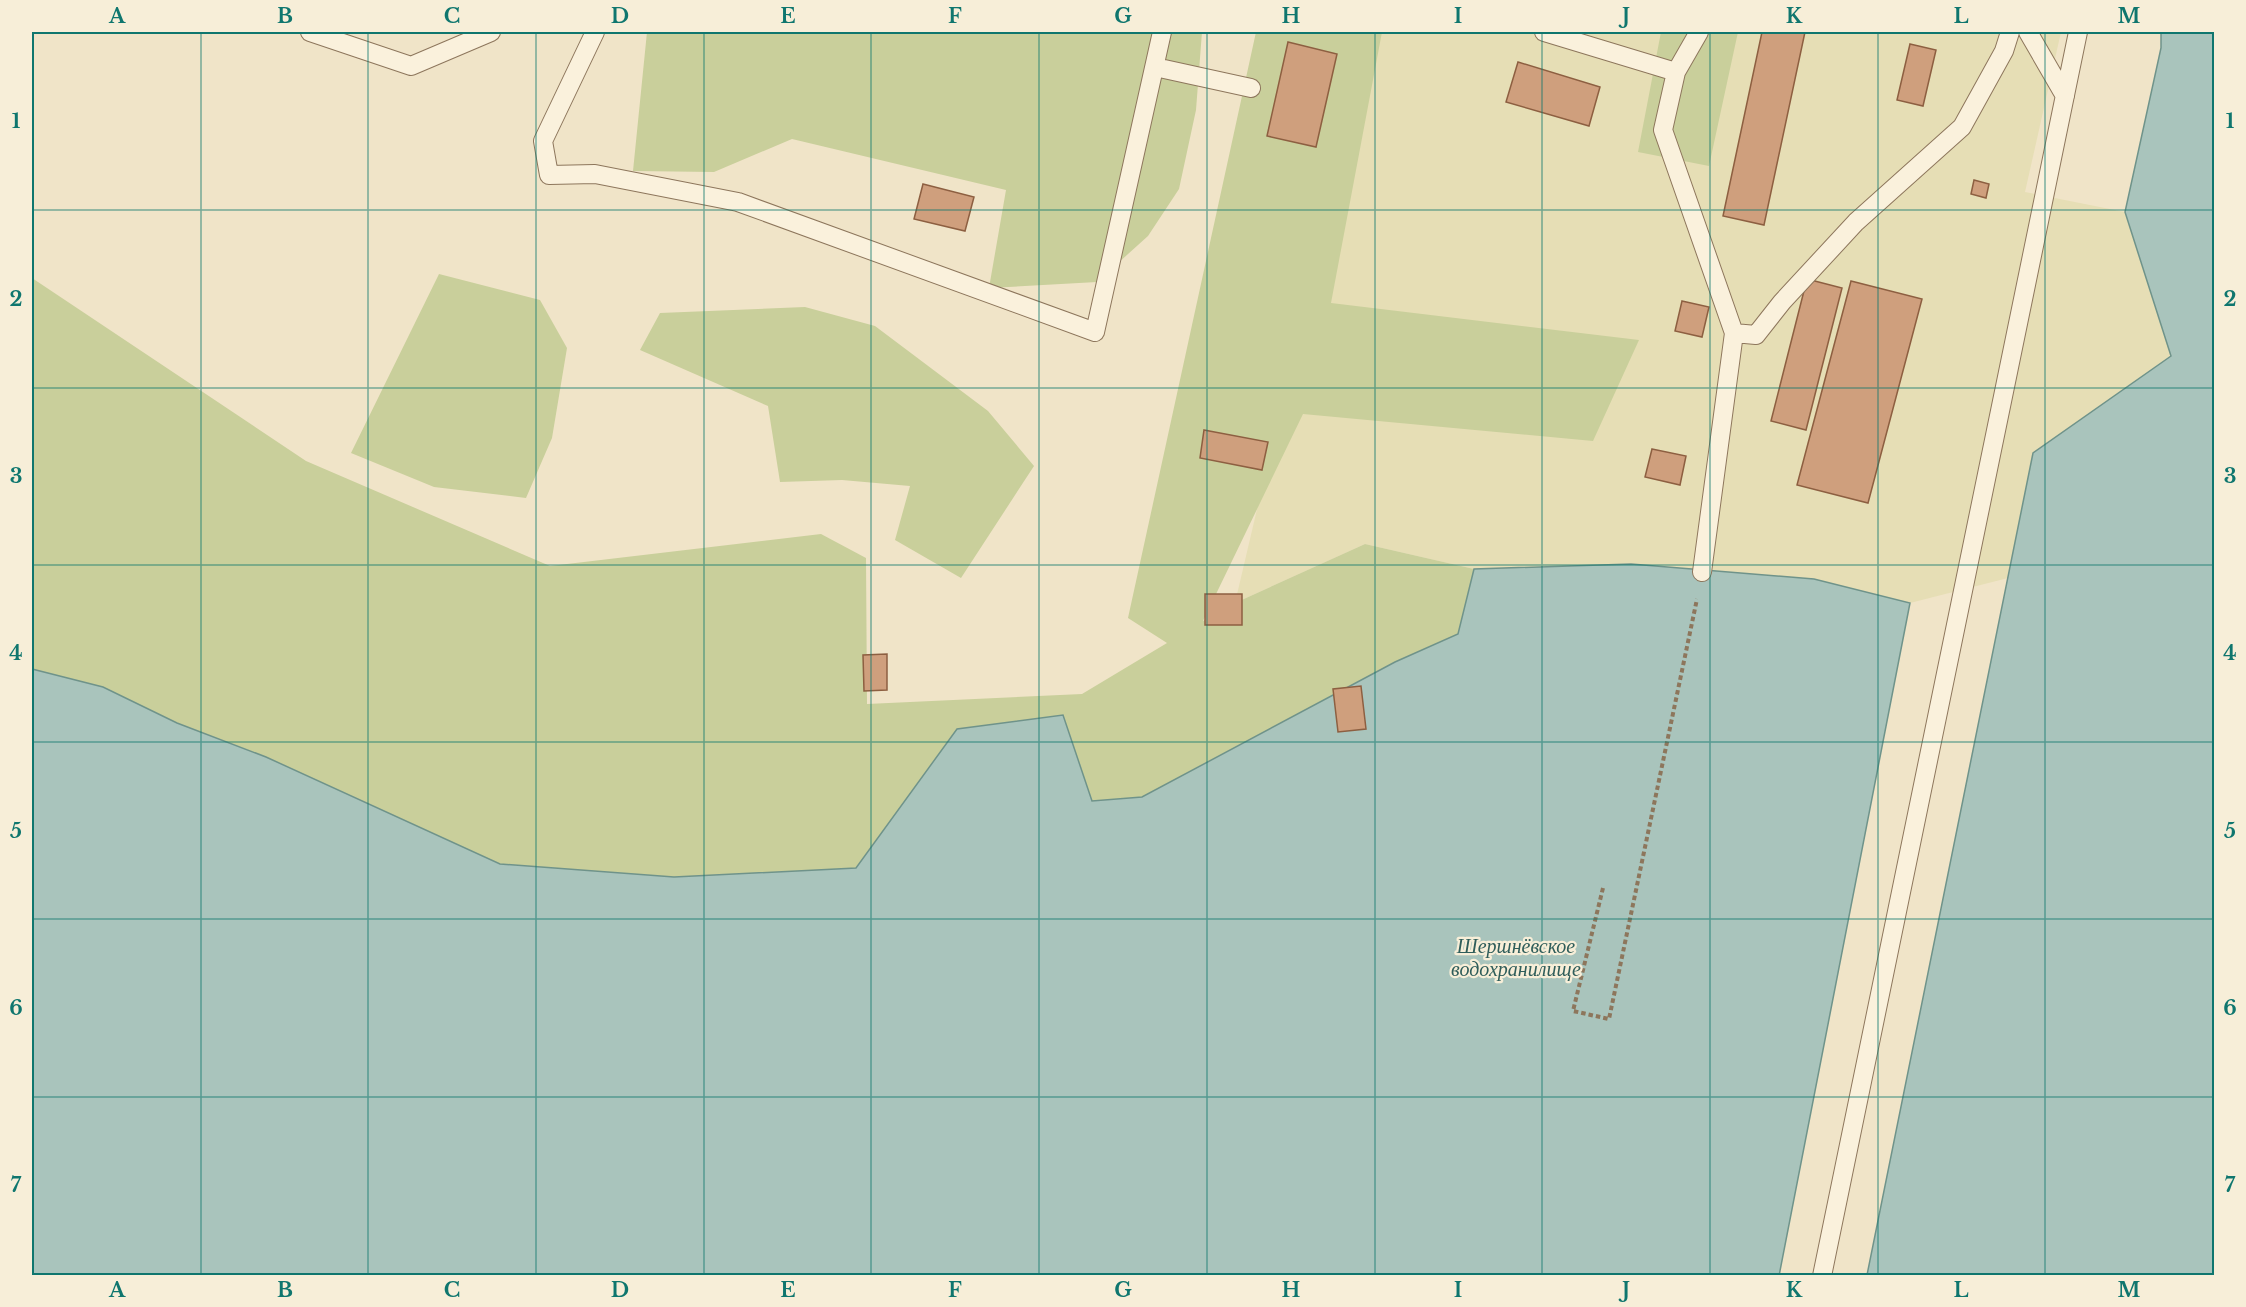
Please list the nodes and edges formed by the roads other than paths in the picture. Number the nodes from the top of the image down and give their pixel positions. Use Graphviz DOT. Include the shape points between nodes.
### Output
graph roads {
  1 [pos="310,32"];
  2 [pos="490,32"];
  3 [pos="595,32"];
  4 [pos="1162,32"];
  5 [pos="1544,32"];
  6 [pos="1699,32"];
  7 [pos="2010,32"];
  8 [pos="2028,32"];
  9 [pos="2078,32"];
  10 [pos="1155,67"];
  11 [pos="1676,72"];
  12 [pos="1251,88"];
  13 [pos="2065,96"];
  14 [pos="1734,333"];
  15 [pos="1702,572"];
  16 [pos="1822,1275"];
  1 -- 2 [label="lane" via="411,66"];
  3 -- 10 [label="lane" via="543,141 549,175 595,174 738,202 1095,332"];
  4 -- 10 [label="lane"];
  5 -- 11 [label="lane"];
  6 -- 11 [label="lane"];
  7 -- 14 [label="lane" via="2004,51 1962,127 1856,222 1756,335"];
  8 -- 13 [label="lane"];
  9 -- 13 [label="lane"];
  10 -- 12 [label="lane"];
  11 -- 14 [label="lane" via="1663,130"];
  13 -- 16 [label="lane"];
  14 -- 15 [label="lane"];
}
